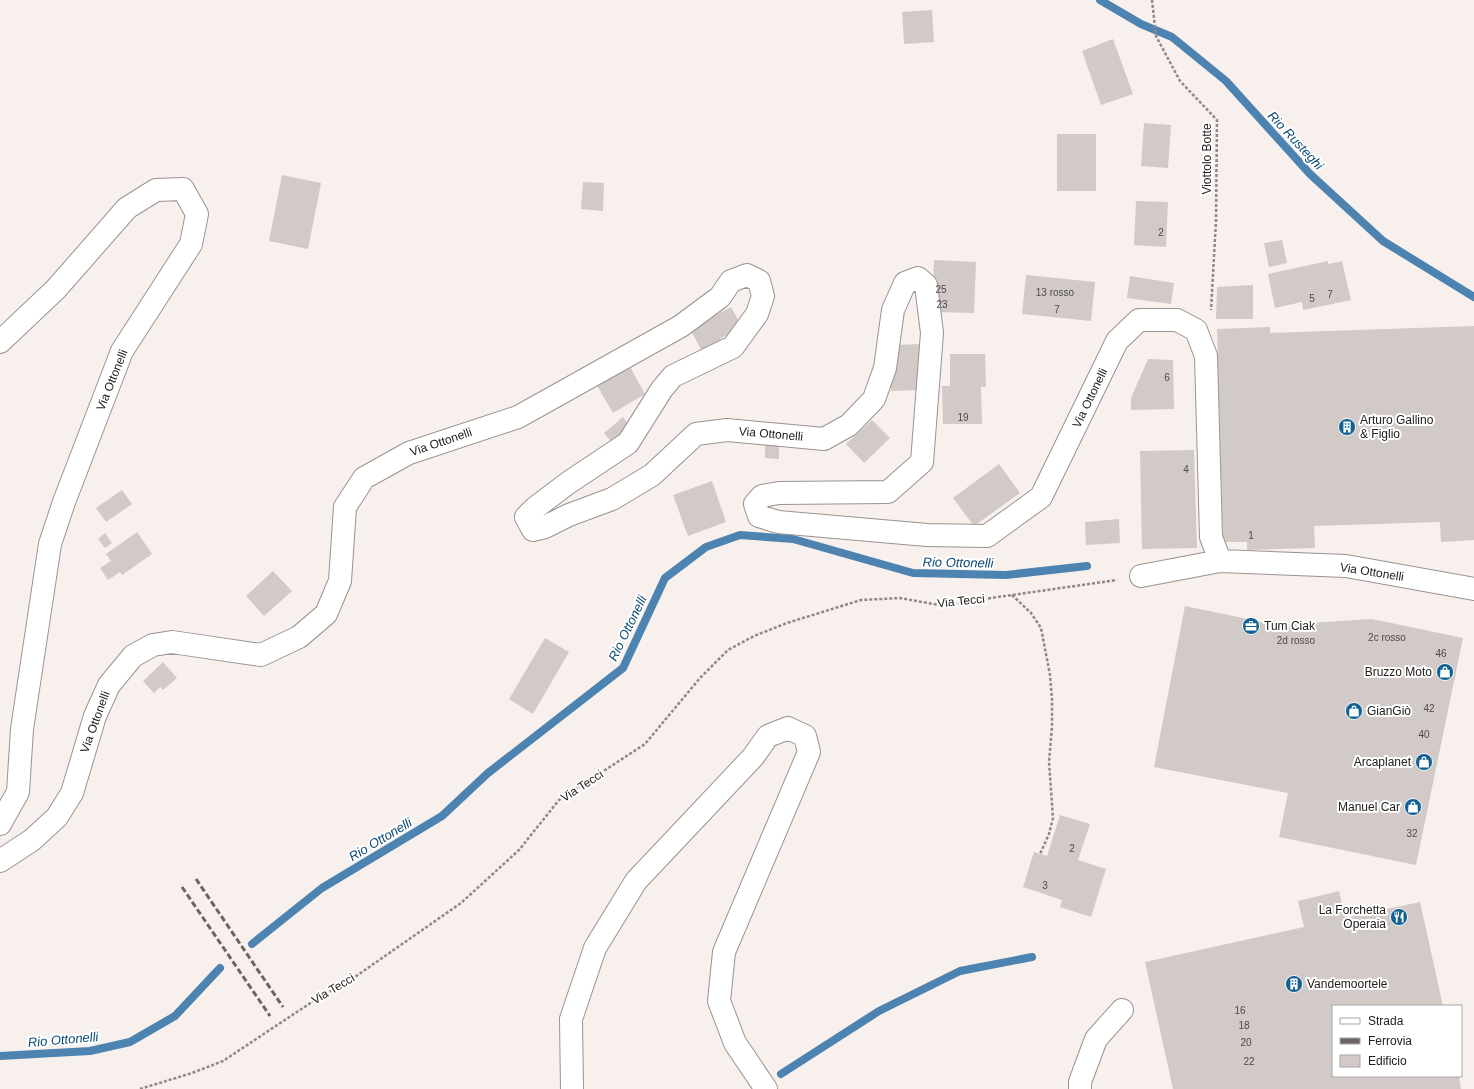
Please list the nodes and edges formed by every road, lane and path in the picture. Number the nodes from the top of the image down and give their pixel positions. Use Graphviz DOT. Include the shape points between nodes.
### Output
graph roads {
  1 [pos="1152,0"];
  2 [pos="1196,330"];
  3 [pos="0,342"];
  4 [pos="1220,561"];
  5 [pos="1141,576"];
  6 [pos="1474,589"];
  7 [pos="1012,595"];
  8 [pos="0,824"];
  9 [pos="1040,854"];
  10 [pos="0,861"];
  11 [pos="1122,1010"];
  12 [pos="140,1089"];
  13 [pos="572,1089"];
  14 [pos="766,1089"];
  15 [pos="1080,1089"];
  1 -- 2 [label="path, Viottolo Botte" via="1156,36 1180,81 1217,120 1216,221 1210,322"];
  2 -- 4 [label="street" via="1206,356 1211,537"];
  2 -- 10 [label="street, Via Ottonelli" via="1177,320 1139,320 1118,341 1041,497 987,536 927,535 778,522 759,516 755,504 762,496 780,493 888,492 922,462 932,333 926,285 918,278 905,283 893,310 885,368 874,399 849,425 824,439 727,430 696,434 652,475 612,499 533,530 526,517 568,483 628,443 673,376 733,348 757,314 763,296 759,282 747,275 731,281 720,297 681,326 518,416 409,452 364,478 345,507 338,587 326,614 299,637 261,655 172,642 153,645 133,656 109,685 95,716 72,793 58,817 32,840"];
  3 -- 8 [label="street, Via Ottonelli" via="56,288 127,208 156,190 182,189 198,214 191,244 122,351 50,544 22,729 18,792"];
  4 -- 5 [label="street"];
  4 -- 6 [label="street, Via Ottonelli" via="1346,566"];
  5 -- 7 [label="path, Via Tecci"];
  7 -- 9 [label="path" via="1031,612 1041,628 1050,674 1052,727 1049,762 1053,818"];
  7 -- 12 [label="path, Via Tecci" via="938,605 900,598 861,600 786,623 728,650 700,678 645,744 559,800 519,850 461,903 352,979 321,996 223,1061"];
  11 -- 15 [label="street" via="1096,1039 1080,1082"];
  13 -- 14 [label="street" via="571,1019 595,948 636,881 752,757 768,736 788,728 805,736 808,752 724,952 719,1001 735,1043"];
}
